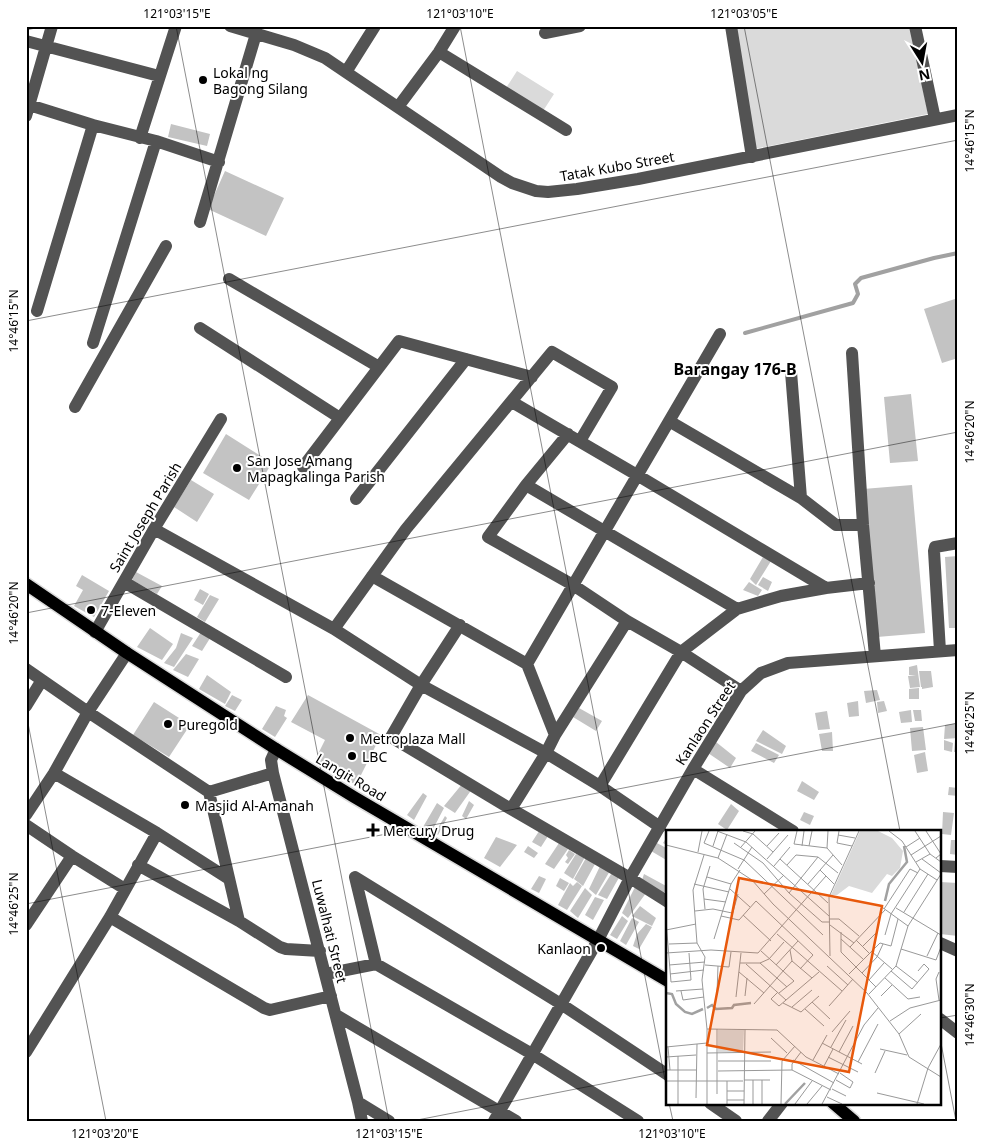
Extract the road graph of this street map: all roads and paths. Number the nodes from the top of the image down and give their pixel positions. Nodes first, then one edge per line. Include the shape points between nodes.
1 (52, 26) edge
2 (176, 26) edge
3 (230, 26) edge
4 (375, 26) edge
5 (455, 26) edge
6 (580, 26) edge
7 (732, 26) edge
8 (916, 26) edge
9 (545, 33) dead end
10 (256, 34) junction
11 (26, 41) edge
12 (46, 47) junction
13 (439, 52) junction
14 (346, 72) junction
15 (159, 76) junction
16 (398, 107) junction
17 (27, 108) edge
18 (958, 115) edge
19 (935, 119) junction
20 (93, 126) junction
21 (566, 130) dead end
22 (140, 138) junction
23 (156, 142) junction
24 (752, 157) junction
25 (219, 162) junction
26 (200, 222) dead end
27 (166, 246) dead end
28 (230, 279) dead end
29 (37, 311) dead end
30 (200, 328) dead end
31 (720, 334) dead end
32 (93, 343) dead end
33 (852, 353) dead end
34 (466, 359) junction
35 (378, 367) junction
36 (791, 372) dead end
37 (532, 377) junction
38 (512, 402) junction
39 (75, 407) dead end
40 (340, 418) junction
41 (221, 419) dead end
42 (669, 421) junction
43 (568, 434) junction
44 (580, 441) junction
45 (303, 467) dead end
46 (637, 475) junction
47 (526, 485) junction
48 (800, 498) junction
49 (356, 499) dead end
50 (864, 525) junction
51 (154, 529) junction
52 (604, 531) junction
53 (958, 543) edge
54 (372, 576) junction
55 (124, 582) junction
56 (869, 583) junction
57 (26, 584) edge
58 (573, 585) junction
59 (826, 588) junction
60 (737, 609) junction
61 (626, 621) junction
62 (460, 625) junction
63 (334, 629) junction
64 (95, 632) junction
65 (958, 650) edge
66 (940, 651) junction
67 (681, 652) junction
68 (127, 653) junction
69 (875, 656) junction
70 (527, 664) junction
71 (26, 669) edge
72 (286, 676) dead end
73 (42, 680) junction
74 (421, 684) junction
75 (741, 691) junction
76 (26, 706) edge
77 (88, 712) junction
78 (555, 735) junction
79 (276, 749) junction
80 (546, 753) junction
81 (692, 769) junction
82 (273, 772) junction
83 (54, 773) junction
84 (600, 786) junction
85 (209, 792) junction
86 (511, 809) junction
87 (26, 815) edge
88 (26, 824) edge
89 (660, 827) junction
90 (791, 830) edge
91 (157, 834) junction
92 (72, 856) junction
93 (138, 865) junction
94 (942, 866) edge
95 (958, 868) edge
96 (630, 878) junction
97 (229, 879) junction
98 (125, 889) junction
99 (666, 901) edge
100 (110, 917) junction
101 (239, 922) junction
102 (26, 925) edge
103 (598, 940) junction
104 (942, 944) edge
105 (320, 951) junction
106 (958, 951) edge
107 (376, 964) junction
108 (326, 974) junction
109 (666, 980) edge
110 (331, 996) junction
111 (561, 1004) junction
112 (336, 1015) junction
113 (942, 1021) edge
114 (958, 1033) edge
115 (26, 1052) edge
116 (532, 1054) junction
117 (666, 1074) edge
118 (358, 1102) junction
119 (711, 1104) edge
120 (781, 1104) edge
121 (834, 1104) edge
122 (497, 1116) edge
123 (635, 1120) edge
124 (362, 1121) edge
125 (389, 1121) edge
126 (516, 1121) edge
127 (736, 1121) edge
128 (768, 1121) edge
129 (854, 1121) edge

1 - 12 street
2 - 15 street
3 - 10 street, Tatak Kubo Street
4 - 14 street
5 - 13 street
6 - 9 street
7 - 24 street
8 - 19 street
10 - 14 street, Tatak Kubo Street via 308,50
10 - 25 street
11 - 12 street
12 - 15 street
12 - 17 street
13 - 16 street
13 - 21 street
14 - 16 street, Tatak Kubo Street
15 - 22 street
16 - 24 street, Tatak Kubo Street via 501,177 536,191 577,189
17 - 20 street
18 - 19 street, Tatak Kubo Street
19 - 24 street, Tatak Kubo Street
20 - 22 street
20 - 29 street
22 - 23 street
23 - 25 street
23 - 32 street
25 - 26 street
27 - 39 street
28 - 35 street
30 - 40 street
31 - 42 street
33 - 50 street
34 - 35 street via 399,341
34 - 37 street
34 - 49 street
35 - 40 street
36 - 48 street
37 - 38 street
37 - 44 street via 552,352 612,387
38 - 43 street
38 - 54 street via 406,529
40 - 45 street
41 - 51 street, Saint Joseph Parish
42 - 46 street
42 - 48 street
43 - 44 street
43 - 47 street
44 - 46 street
46 - 52 street
46 - 59 street
47 - 52 street
47 - 58 street via 488,537
48 - 50 street via 836,525
50 - 56 street
51 - 55 street, Saint Joseph Parish
51 - 63 street
52 - 58 street
52 - 60 street
53 - 66 street via 938,545 934,551
54 - 62 street
54 - 63 street
55 - 64 street, Saint Joseph Parish
55 - 72 street
56 - 59 street
56 - 69 street
57 - 64 main road, Langit Road
58 - 61 street
58 - 70 street
59 - 60 street via 781,596
60 - 67 street
61 - 67 street
61 - 78 street
62 - 70 street
62 - 74 street
63 - 74 street
64 - 68 main road, Langit Road
65 - 66 street, Kanlaon Street
66 - 69 street, Kanlaon Street
67 - 75 street
67 - 84 street
68 - 77 street
68 - 79 main road, Langit Road
69 - 75 street, Kanlaon Street via 788,663 761,673
70 - 78 street
71 - 73 street
73 - 76 street
73 - 77 street
74 - 80 street
74 - 86 street via 391,737
75 - 81 street, Kanlaon Street
77 - 83 street
77 - 85 street
78 - 80 street
79 - 82 street, Luwalhati Street via 271,760
79 - 103 main road, Langit Road
80 - 84 street
80 - 86 street
81 - 89 street, Kanlaon Street
81 - 90 street
82 - 85 street
82 - 105 street, Luwalhati Street
83 - 87 street
83 - 91 street
84 - 89 street
85 - 97 street
86 - 96 street
88 - 92 street
89 - 96 street, Kanlaon Street
91 - 93 street
91 - 97 street
92 - 98 street
92 - 102 street
93 - 98 street
93 - 101 street
94 - 95 street
96 - 99 street
96 - 103 street, Kanlaon Street
97 - 101 street
98 - 100 street
100 - 110 street via 264,1008 270,1010
100 - 115 street
101 - 105 street via 280,947
103 - 109 main road, Langit Road
103 - 111 street, Kanlaon Street
104 - 106 street
105 - 108 street, Luwalhati Street
107 - 108 street
107 - 111 street via 355,878
107 - 116 street
108 - 110 street, Luwalhati Street
110 - 112 street, Luwalhati Street
111 - 116 street, Kanlaon Street
111 - 117 street
112 - 118 street, Luwalhati Street
112 - 122 street
113 - 114 street
116 - 122 street, Kanlaon Street
116 - 123 street
118 - 124 street, Luwalhati Street
118 - 125 street
119 - 127 street
120 - 128 street
121 - 129 main road
122 - 126 street

